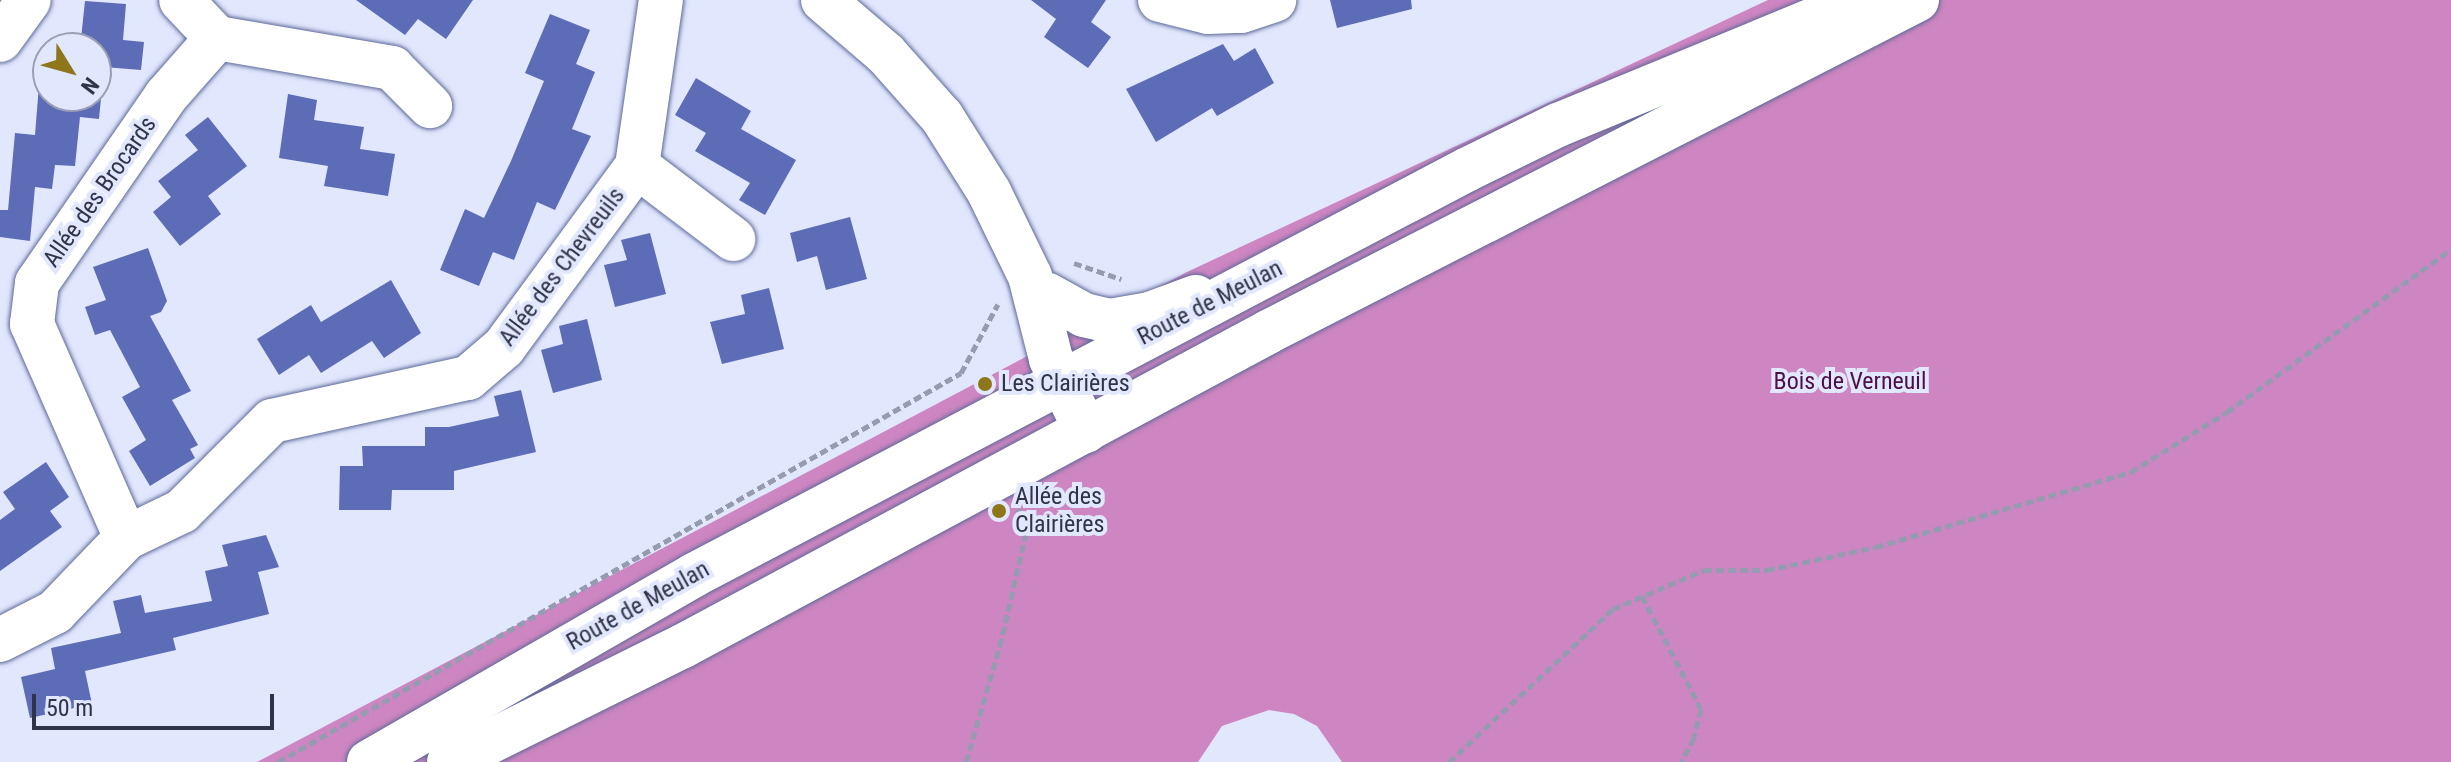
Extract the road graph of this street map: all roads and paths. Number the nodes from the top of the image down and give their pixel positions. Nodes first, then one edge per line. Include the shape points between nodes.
1 (29, 0) edge
2 (181, 0) edge
3 (661, 0) edge
4 (1160, 0) edge
5 (1274, 0) edge
6 (1862, 0) edge
7 (1917, 0) edge
8 (831, 2) edge
9 (217, 38) junction
10 (0, 40) edge
11 (430, 106) dead end
12 (637, 166) junction
13 (733, 239) dead end
14 (2451, 249) edge
15 (1284, 265) junction
16 (1038, 285) junction
17 (1078, 372) junction
18 (1102, 423) junction
19 (999, 479) junction
20 (126, 538) junction
21 (1642, 596) junction
22 (0, 640) edge
23 (369, 762) edge
24 (449, 762) edge
25 (966, 762) edge
26 (1449, 762) edge
27 (1681, 762) edge

1 - 10 main road
2 - 9 main road
3 - 12 main road, Allée des Chevreuils
4 - 5 main road via 1208,12 1241,11
6 - 15 main road, Route de Meulan via 1558,125
7 - 18 main road
8 - 16 main road via 942,117
9 - 11 main road via 392,68
9 - 20 main road, Allée des Brocards via 166,96 37,283 32,324
12 - 13 main road, Allée des Chevreuils
12 - 20 main road, Allée des Chevreuils via 504,347 468,378 272,421 182,511
14 - 21 path via 2227,412 2131,472 1876,547 1767,570 1704,570
15 - 16 main road via 1124,321 1084,315
15 - 17 main road, Route de Meulan
16 - 17 main road
17 - 18 main road
17 - 23 main road, Route de Meulan via 563,647
18 - 19 main road
19 - 24 main road via 711,632
19 - 25 path via 1028,525
20 - 22 main road, Allée des Chevreuils via 55,612
21 - 26 path via 1599,620 1555,668 1500,710
21 - 27 path via 1701,709

